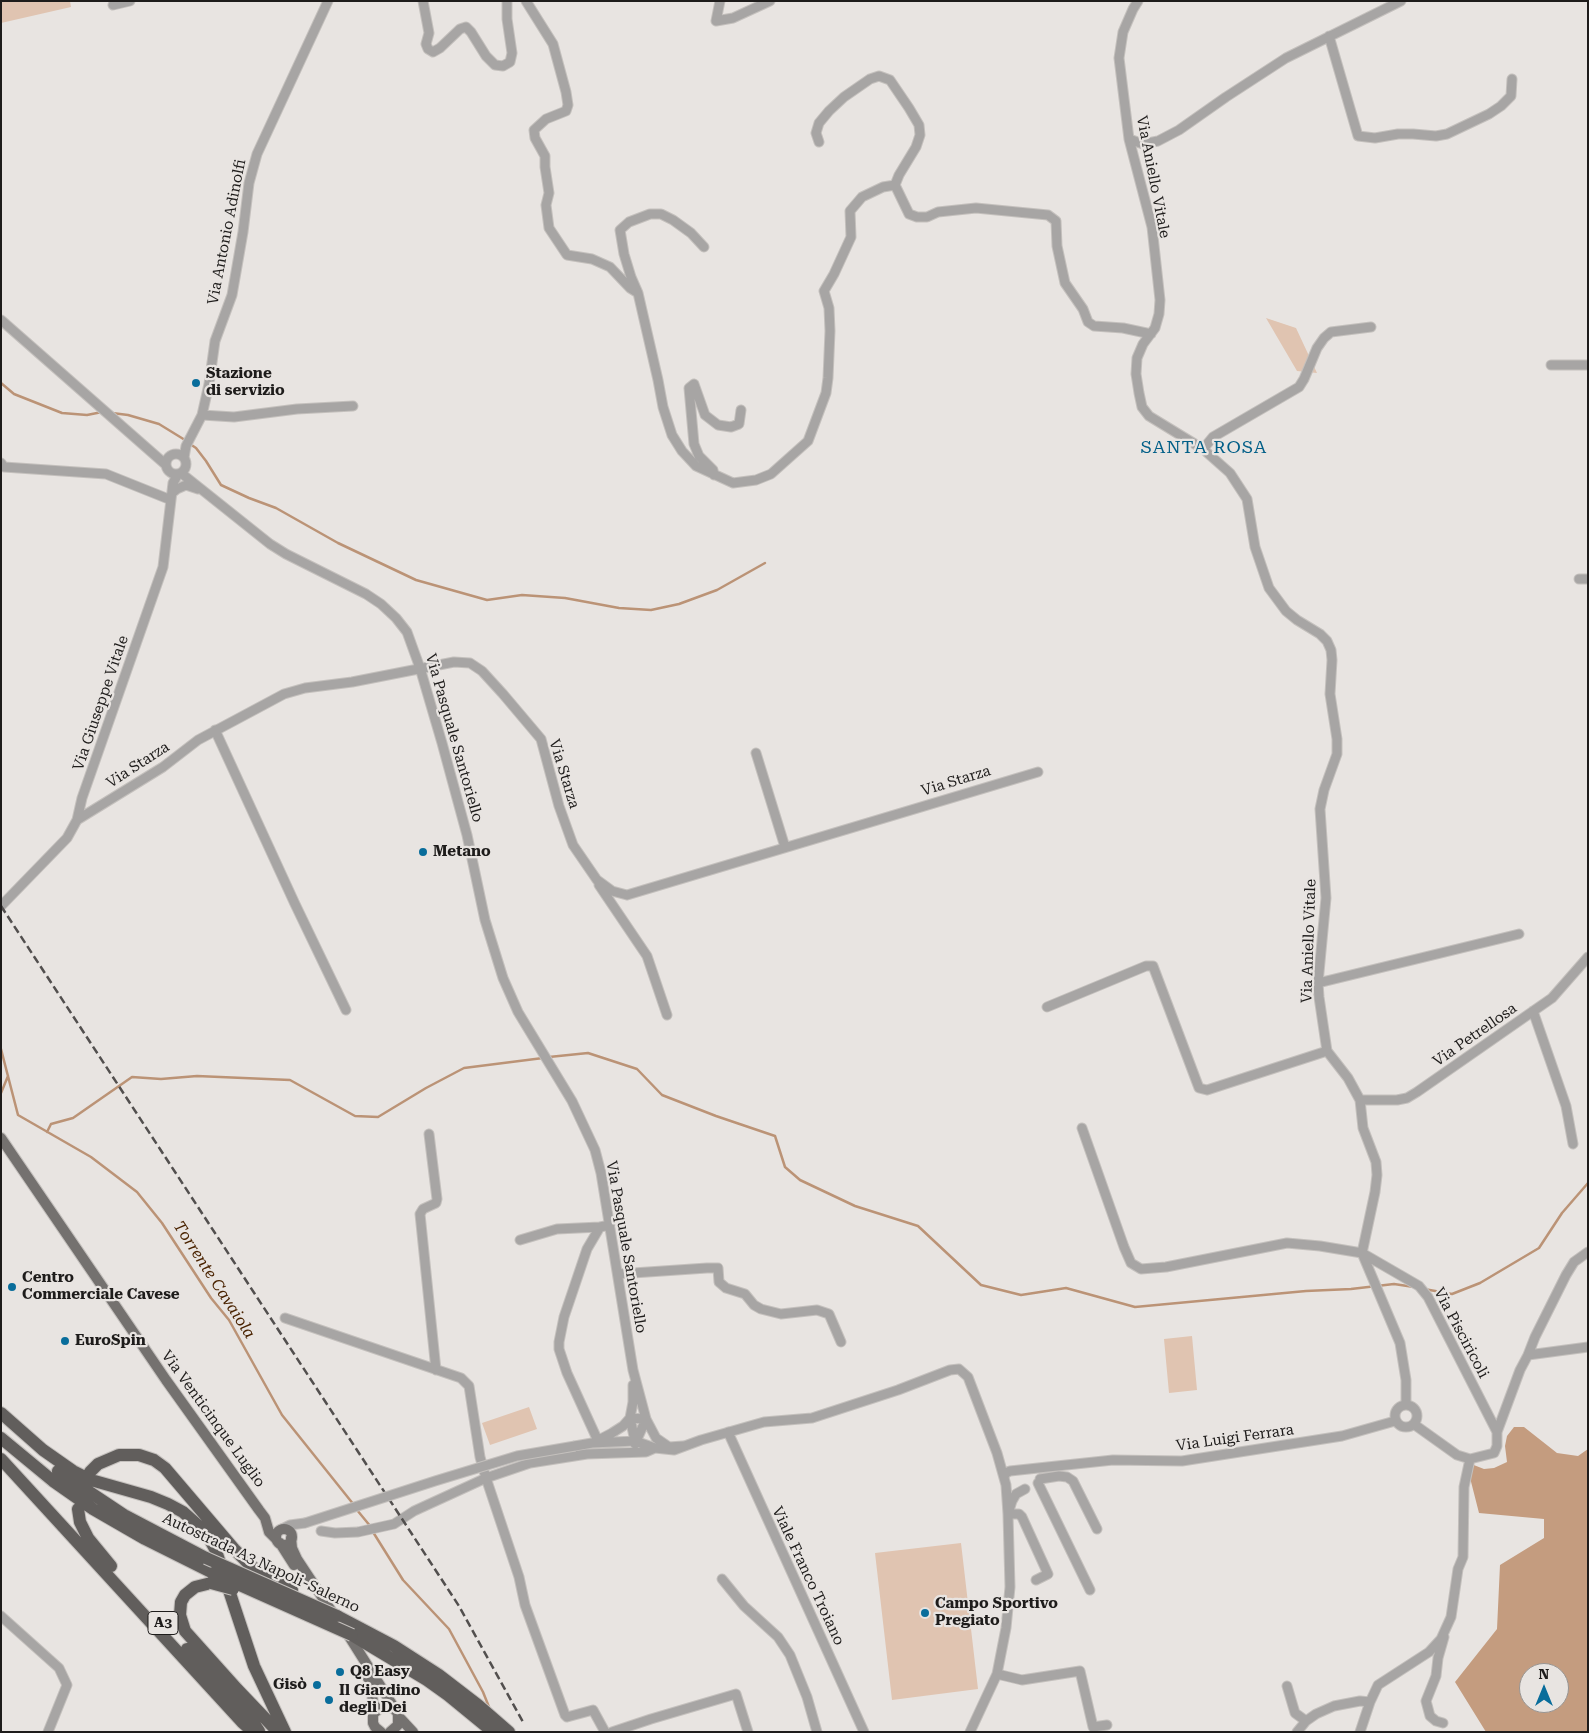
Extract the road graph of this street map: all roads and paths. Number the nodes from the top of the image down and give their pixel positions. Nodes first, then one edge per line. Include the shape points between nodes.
1 (130, 1) edge
2 (328, 1) edge
3 (423, 1) edge
4 (507, 1) edge
5 (526, 1) edge
6 (720, 1) edge
7 (770, 1) edge
8 (1138, 1) edge
9 (1401, 1) edge
10 (113, 5) dead end
11 (1329, 36) junction
12 (1512, 79) dead end
13 (1129, 139) junction
14 (819, 142) dead end
15 (895, 185) junction
16 (704, 247) dead end
17 (638, 293) junction
18 (1, 320) edge
19 (1371, 327) dead end
20 (1151, 334) junction
21 (1551, 365) dead end
22 (1588, 365) edge
23 (353, 406) dead end
24 (741, 410) dead end
25 (202, 416) junction
26 (1203, 449) junction
27 (151, 451) junction
28 (179, 458) junction
29 (165, 464) junction
30 (2, 466) edge
31 (714, 475) junction
32 (175, 476) junction
33 (205, 492) junction
34 (172, 497) junction
35 (420, 668) junction
36 (215, 730) junction
37 (756, 753) dead end
38 (1038, 772) dead end
39 (77, 820) junction
40 (786, 847) junction
41 (597, 880) junction
42 (1, 906) edge
43 (1518, 934) dead end
44 (1588, 957) edge
45 (1318, 983) junction
46 (1047, 1007) dead end
47 (346, 1010) dead end
48 (1533, 1011) junction
49 (667, 1015) dead end
50 (1328, 1051) junction
51 (1360, 1100) junction
52 (1082, 1128) dead end
53 (429, 1134) dead end
54 (1, 1138) edge
55 (1573, 1144) dead end
56 (605, 1226) junction
57 (520, 1240) dead end
58 (1588, 1252) edge
59 (1366, 1255) junction
60 (618, 1274) junction
61 (286, 1318) dead end
62 (841, 1342) dead end
63 (1588, 1347) edge
64 (1528, 1355) junction
65 (436, 1370) junction
66 (633, 1370) junction
67 (1406, 1405) junction
68 (1, 1413) edge
69 (630, 1418) junction
70 (646, 1419) junction
71 (1395, 1421) junction
72 (1, 1422) edge
73 (1415, 1425) junction
74 (728, 1432) junction
75 (1498, 1432) junction
76 (1, 1438) edge
77 (656, 1438) junction
78 (635, 1441) junction
79 (595, 1442) junction
80 (683, 1446) junction
81 (655, 1448) junction
82 (997, 1453) junction
83 (632, 1454) junction
84 (1, 1459) edge
85 (1470, 1459) junction
86 (1017, 1470) junction
87 (90, 1472) dead end
88 (486, 1478) junction
89 (1036, 1480) junction
90 (1005, 1481) junction
91 (78, 1508) dead end
92 (1008, 1514) junction
93 (305, 1523) junction
94 (1097, 1529) dead end
95 (321, 1531) dead end
96 (280, 1535) junction
97 (291, 1537) junction
98 (212, 1578) junction
99 (722, 1578) dead end
100 (1036, 1580) dead end
101 (1090, 1590) dead end
102 (320, 1608) junction
103 (1, 1616) edge
104 (1446, 1629) junction
105 (997, 1674) junction
106 (1286, 1686) dead end
107 (1370, 1702) junction
108 (477, 1710) junction
109 (396, 1713) junction
110 (373, 1716) junction
111 (1306, 1721) junction
112 (1443, 1723) dead end
113 (1107, 1725) dead end
114 (48, 1732) edge
115 (253, 1732) edge
116 (260, 1732) edge
117 (278, 1732) edge
118 (285, 1732) edge
119 (366, 1732) edge
120 (381, 1732) edge
121 (390, 1732) edge
122 (413, 1732) edge
123 (493, 1732) edge
124 (509, 1732) edge
125 (605, 1732) edge
126 (612, 1732) edge
127 (748, 1732) edge
128 (817, 1732) edge
129 (864, 1732) edge
130 (970, 1732) edge
131 (1297, 1732) edge
132 (1360, 1732) edge

1 - 10 street
2 - 25 street, Via Antonio Adinolfi via 257,154 249,183 232,295 215,341
3 - 4 street via 429,33 428,50 433,52 440,48 466,27 494,65 503,66 510,62 512,52
5 - 17 street via 553,44 568,105 566,111 546,119 534,130 546,156 546,205 550,228 567,255 592,259 610,267
6 - 7 street via 716,21 733,18
8 - 13 street, Via Aniello Vitale via 1123,32 1119,58
9 - 11 street
11 - 12 street via 1358,136 1446,134 1501,106 1511,96
11 - 13 street via 1286,58 1158,141 1143,144
13 - 20 street, Via Aniello Vitale via 1152,227 1160,314
14 - 15 street via 816,133 819,123 844,97 870,79 879,76 890,80 919,125 920,135
15 - 20 street via 909,214 917,217 976,208 1048,215 1056,221 1057,246 1065,283 1084,309 1088,322 1094,326
15 - 31 street via 883,186 862,197 850,211 850,237 824,291 829,308 828,378 826,393 808,441 771,474 756,480 733,483
16 - 17 street via 691,233 661,214 650,214 628,222 620,230 622,246
17 - 31 street via 662,407 672,435 696,466
18 - 27 street
19 - 26 street via 1331,332 1318,348 1299,387 1213,437
20 - 26 street, Via Aniello Vitale via 1143,344 1136,374 1142,407 1156,421
21 - 22 street
23 - 25 street via 297,409 234,418
24 - 31 street via 739,424 731,427 718,425 705,415 694,384 689,388 694,444
25 - 28 street, Via Antonio Adinolfi
26 - 45 street, Via Aniello Vitale via 1230,473 1247,499 1255,547 1268,588 1286,612 1320,634 1331,650 1330,694 1337,754 1320,809 1326,898
27 - 28 street
27 - 29 street
28 - 29 street
28 - 32 street via 185,469
28 - 33 street, Via Pasquale Santoriello
29 - 32 street
30 - 34 street via 106,474
32 - 33 street, Via Pasquale Santoriello
32 - 34 street, Via Giuseppe Vitale
33 - 34 street, Via Pasquale Santoriello via 186,485 177,489
33 - 35 street, Via Pasquale Santoriello via 278,549 381,604 407,632
34 - 39 street, Via Giuseppe Vitale via 163,567
35 - 36 street, Via Starza via 284,694
35 - 41 street, Via Starza via 454,662 470,663 482,671 541,739 572,845
35 - 56 street, Via Pasquale Santoriello via 467,835 492,945 518,1012 572,1101 594,1150 601,1173
36 - 39 street, Via Starza via 163,767
36 - 47 street
37 - 40 street
38 - 40 street, Via Starza
39 - 42 street, Via Giuseppe Vitale via 67,838
40 - 41 street, Via Starza via 627,894 612,891
41 - 49 street via 647,956
43 - 45 street
44 - 48 street, Via Petrellosa via 1552,998
45 - 50 street, Via Aniello Vitale
46 - 50 street via 1146,966 1153,966 1199,1088 1207,1090
48 - 51 street, Via Petrellosa via 1407,1098
48 - 55 street via 1566,1106
50 - 51 street, Via Aniello Vitale
51 - 59 street via 1377,1175
52 - 59 street via 1124,1247 1131,1263 1141,1269 1287,1243
53 - 65 street via 437,1199 436,1204 423,1209 420,1214
54 - 96 main road, Via Venticinque Luglio via 166,1380 264,1518
56 - 57 street via 557,1229
56 - 60 street, Via Pasquale Santoriello
56 - 79 street via 584,1256 559,1342 567,1373
58 - 64 street via 1574,1262 1566,1275
59 - 67 street via 1400,1343
59 - 75 street, Via Pisciricoli via 1419,1286 1428,1296
60 - 62 street via 718,1268 719,1282 726,1288 745,1294 761,1309 781,1314 817,1310 829,1314
60 - 66 street, Via Pasquale Santoriello
61 - 65 street
63 - 64 street
64 - 75 street
65 - 88 street via 461,1378 469,1386
66 - 69 street
66 - 70 street
67 - 71 street via 1396,1411
67 - 73 street via 1415,1409
68 - 118 highway via 73,1472 168,1504 201,1528 216,1551 254,1666
69 - 70 street
69 - 78 street
69 - 79 street via 623,1426
70 - 77 street
70 - 78 street
71 - 73 street, Via Luigi Ferrara via 1402,1427
71 - 89 street, Via Luigi Ferrara via 1342,1436 1182,1461 1113,1460
72 - 102 highway, Autostrada A3 Napoli-Salerno, bridge via 40,1458 102,1502 206,1558
73 - 85 street, Via Luigi Ferrara via 1457,1455
74 - 80 street
74 - 82 street via 764,1422 812,1418 950,1370 959,1370 968,1377
74 - 129 street, Viale Franco Troiano
75 - 85 street via 1494,1453
76 - 98 highway, Autostrada A3 Napoli-Salerno via 53,1481 94,1509
77 - 80 street via 669,1447
77 - 81 street
78 - 79 street
78 - 81 street
78 - 83 street
79 - 93 street, bridge via 509,1459
80 - 81 street via 674,1450
81 - 83 street
82 - 86 street
82 - 90 street
83 - 88 street via 587,1454 530,1463
84 - 115 highway
85 - 104 street via 1464,1487 1463,1557
86 - 89 street via 1030,1470
86 - 90 street via 1006,1473
87 - 102 highway, bridge via 98,1464 120,1455 139,1455 154,1460 165,1468 251,1566
88 - 95 street via 420,1508 394,1524 367,1531
88 - 125 street via 525,1605 565,1715 593,1710
89 - 90 street via 1012,1489
89 - 92 street via 1016,1494
89 - 94 street via 1059,1476 1073,1481
89 - 101 street
90 - 92 street
91 - 116 highway, A3 via 83,1530 104,1557
92 - 100 street via 1022,1517 1048,1574
92 - 105 street via 1010,1587
93 - 96 street via 290,1525
93 - 97 street
96 - 97 main road via 287,1544
96 - 110 main road, Via Venticinque Luglio via 372,1685
97 - 109 main road via 297,1559
98 - 108 highway, Autostrada A3 Napoli-Salerno, bridge via 296,1615 338,1628
98 - 117 highway via 195,1587 181,1602 180,1615 185,1631
99 - 128 street via 744,1606 778,1637 790,1655
102 - 108 highway, Autostrada A3 Napoli-Salerno, bridge via 368,1631 439,1675
103 - 114 street via 59,1668 67,1685
104 - 107 street via 1441,1640 1429,1652 1378,1685
104 - 112 street via 1436,1676 1426,1701 1430,1716
105 - 113 street via 1022,1680 1080,1671 1093,1727
105 - 130 street
106 - 111 street via 1295,1713
107 - 111 street via 1334,1706
107 - 132 street
108 - 123 highway, Autostrada A3 Napoli-Salerno
108 - 124 highway, Autostrada A3 Napoli-Salerno
109 - 110 main road via 390,1707 382,1706
109 - 121 main road via 398,1725
109 - 122 main road
110 - 119 main road
110 - 120 main road, Via Venticinque Luglio via 375,1727
111 - 131 street
126 - 127 street via 736,1694

